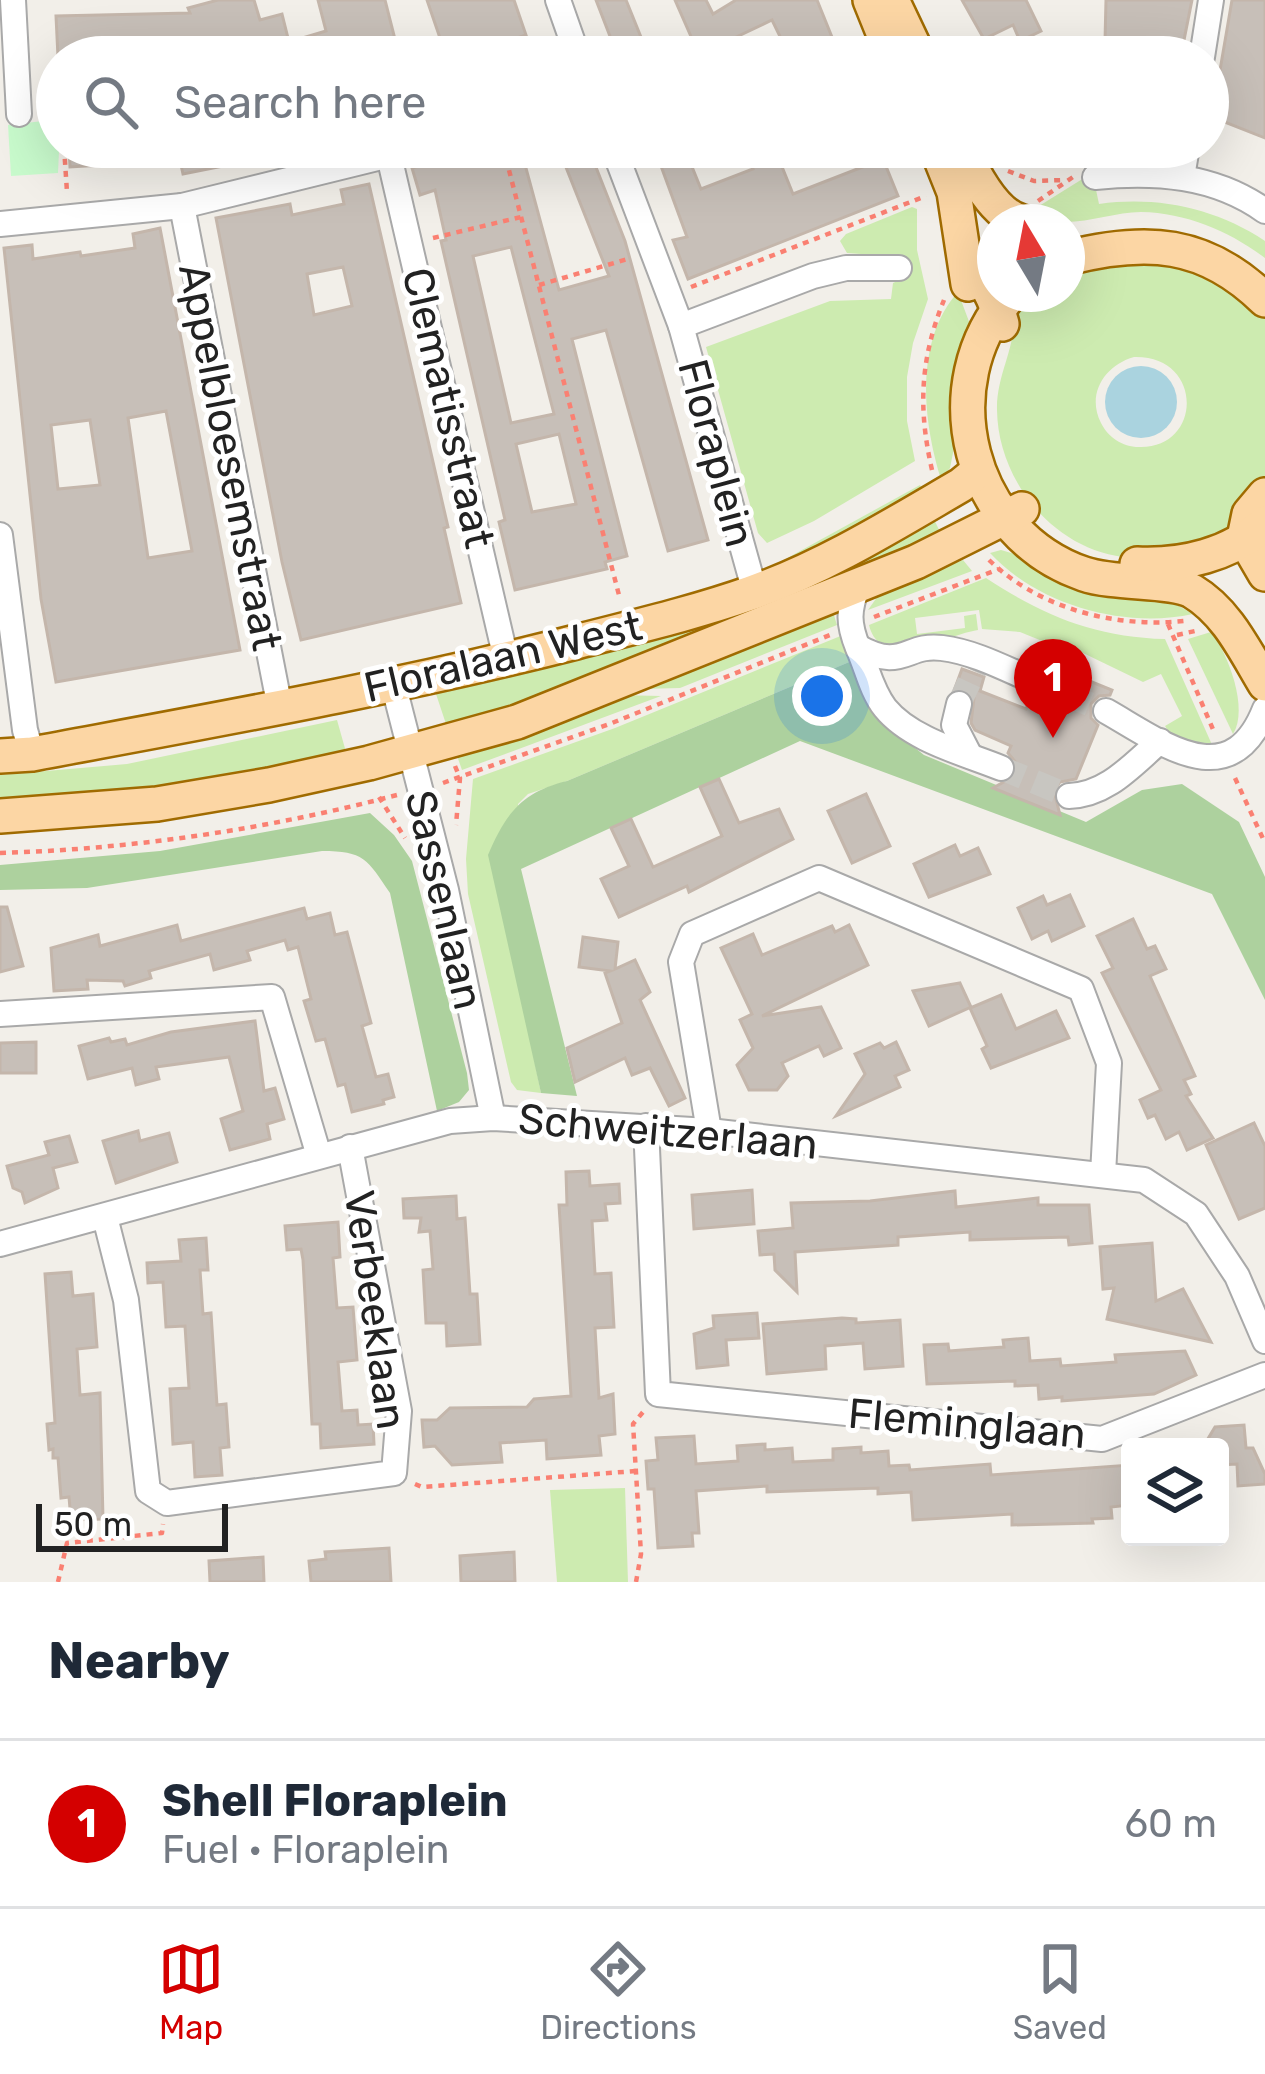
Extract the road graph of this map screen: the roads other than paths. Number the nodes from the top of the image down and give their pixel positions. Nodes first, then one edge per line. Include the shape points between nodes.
1 (13, 0) edge
2 (558, 0) edge
3 (870, 0) edge
4 (892, 0) edge
5 (1211, 0) edge
6 (571, 36) edge
7 (884, 36) edge
8 (909, 36) edge
9 (1205, 36) edge
10 (19, 114) dead end
11 (343, 168) edge
12 (392, 168) edge
13 (621, 168) edge
14 (943, 168) edge
15 (972, 168) edge
16 (1184, 168) edge
17 (1095, 177) road end
18 (1182, 177) junction
19 (1001, 204) edge
20 (182, 206) junction
21 (1265, 212) edge
22 (0, 224) edge
23 (1085, 233) edge
24 (1085, 254) edge
25 (898, 268) dead end
26 (1265, 274) edge
27 (977, 292) edge
28 (1265, 300) edge
29 (998, 312) edge
30 (999, 312) edge
31 (681, 326) junction
32 (977, 472) junction
33 (1013, 519) junction
34 (1260, 526) edge
35 (0, 535) edge
36 (1186, 572) junction
37 (1265, 574) edge
38 (858, 585) junction
39 (755, 592) junction
40 (849, 639) junction
41 (503, 646) junction
42 (1034, 681) tunnel mouth
43 (393, 683) junction
44 (1265, 683) edge
45 (959, 704) tunnel mouth
46 (280, 708) junction
47 (1265, 709) edge
48 (1106, 712) tunnel mouth
49 (1160, 741) junction
50 (409, 753) junction
51 (16, 755) edge
52 (970, 756) junction
53 (1001, 768) tunnel mouth
54 (1069, 796) dead end
55 (0, 816) edge
56 (0, 1014) edge
57 (493, 1118) junction
58 (646, 1126) junction
59 (709, 1131) junction
60 (350, 1147) junction
61 (319, 1156) junction
62 (1103, 1174) junction
63 (105, 1217) junction
64 (0, 1244) edge
65 (1265, 1341) edge
66 (1265, 1375) edge

1 - 10 street
2 - 6 street
3 - 7 main road
4 - 8 main road
5 - 9 street
11 - 20 street
12 - 41 street, Clematisstraat
13 - 31 street
14 - 27 main road via 968,284
15 - 19 main road
16 - 18 street
17 - 18 street
18 - 21 street
20 - 22 street
20 - 46 street, Appelbloesemstraat
23 - 26 main road via 1181,229 1230,248
24 - 28 main road via 1133,245 1191,252
25 - 31 street, Floraplein via 813,276
29 - 32 main road via 969,383
30 - 33 main road via 986,437
31 - 39 street, Floraplein
32 - 33 main road
32 - 39 main road, Floralaan West
33 - 36 main road via 1058,563 1081,573 1111,582
33 - 38 main road, Floralaan West via 975,546
34 - 36 main road
34 - 37 main road
35 - 51 street via 25,730
36 - 44 main road via 1216,584 1220,610
38 - 40 street
38 - 50 main road, Floralaan West via 517,722
39 - 41 main road, Floralaan West
40 - 42 street via 877,658 935,646
40 - 52 street via 886,709 920,735
41 - 43 main road, Floralaan West
43 - 46 main road, Floralaan West
43 - 50 street, Sassenlaan
45 - 52 street via 954,725
46 - 51 main road, Floralaan West
47 - 49 street via 1258,726 1224,754 1202,759
48 - 49 street
49 - 54 street via 1110,784
50 - 55 main road, Floralaan West via 157,803
50 - 57 street, Sassenlaan
52 - 53 street
56 - 61 street via 272,997
57 - 58 street, Schweitzerlaan
57 - 60 street, Schweitzerlaan
58 - 59 street, Schweitzerlaan
58 - 66 street, Fleminglaan via 658,1394 1102,1439
59 - 62 street, Schweitzerlaan
59 - 62 street via 681,962 692,934 819,878 1081,989 1109,1063
60 - 61 street, Schweitzerlaan
60 - 63 street, Verbeeklaan via 399,1411 394,1473 167,1503 148,1491 126,1300
61 - 63 street, Schweitzerlaan
62 - 65 street, Schweitzerlaan via 1144,1180 1196,1214 1237,1276
63 - 64 street, Schweitzerlaan

